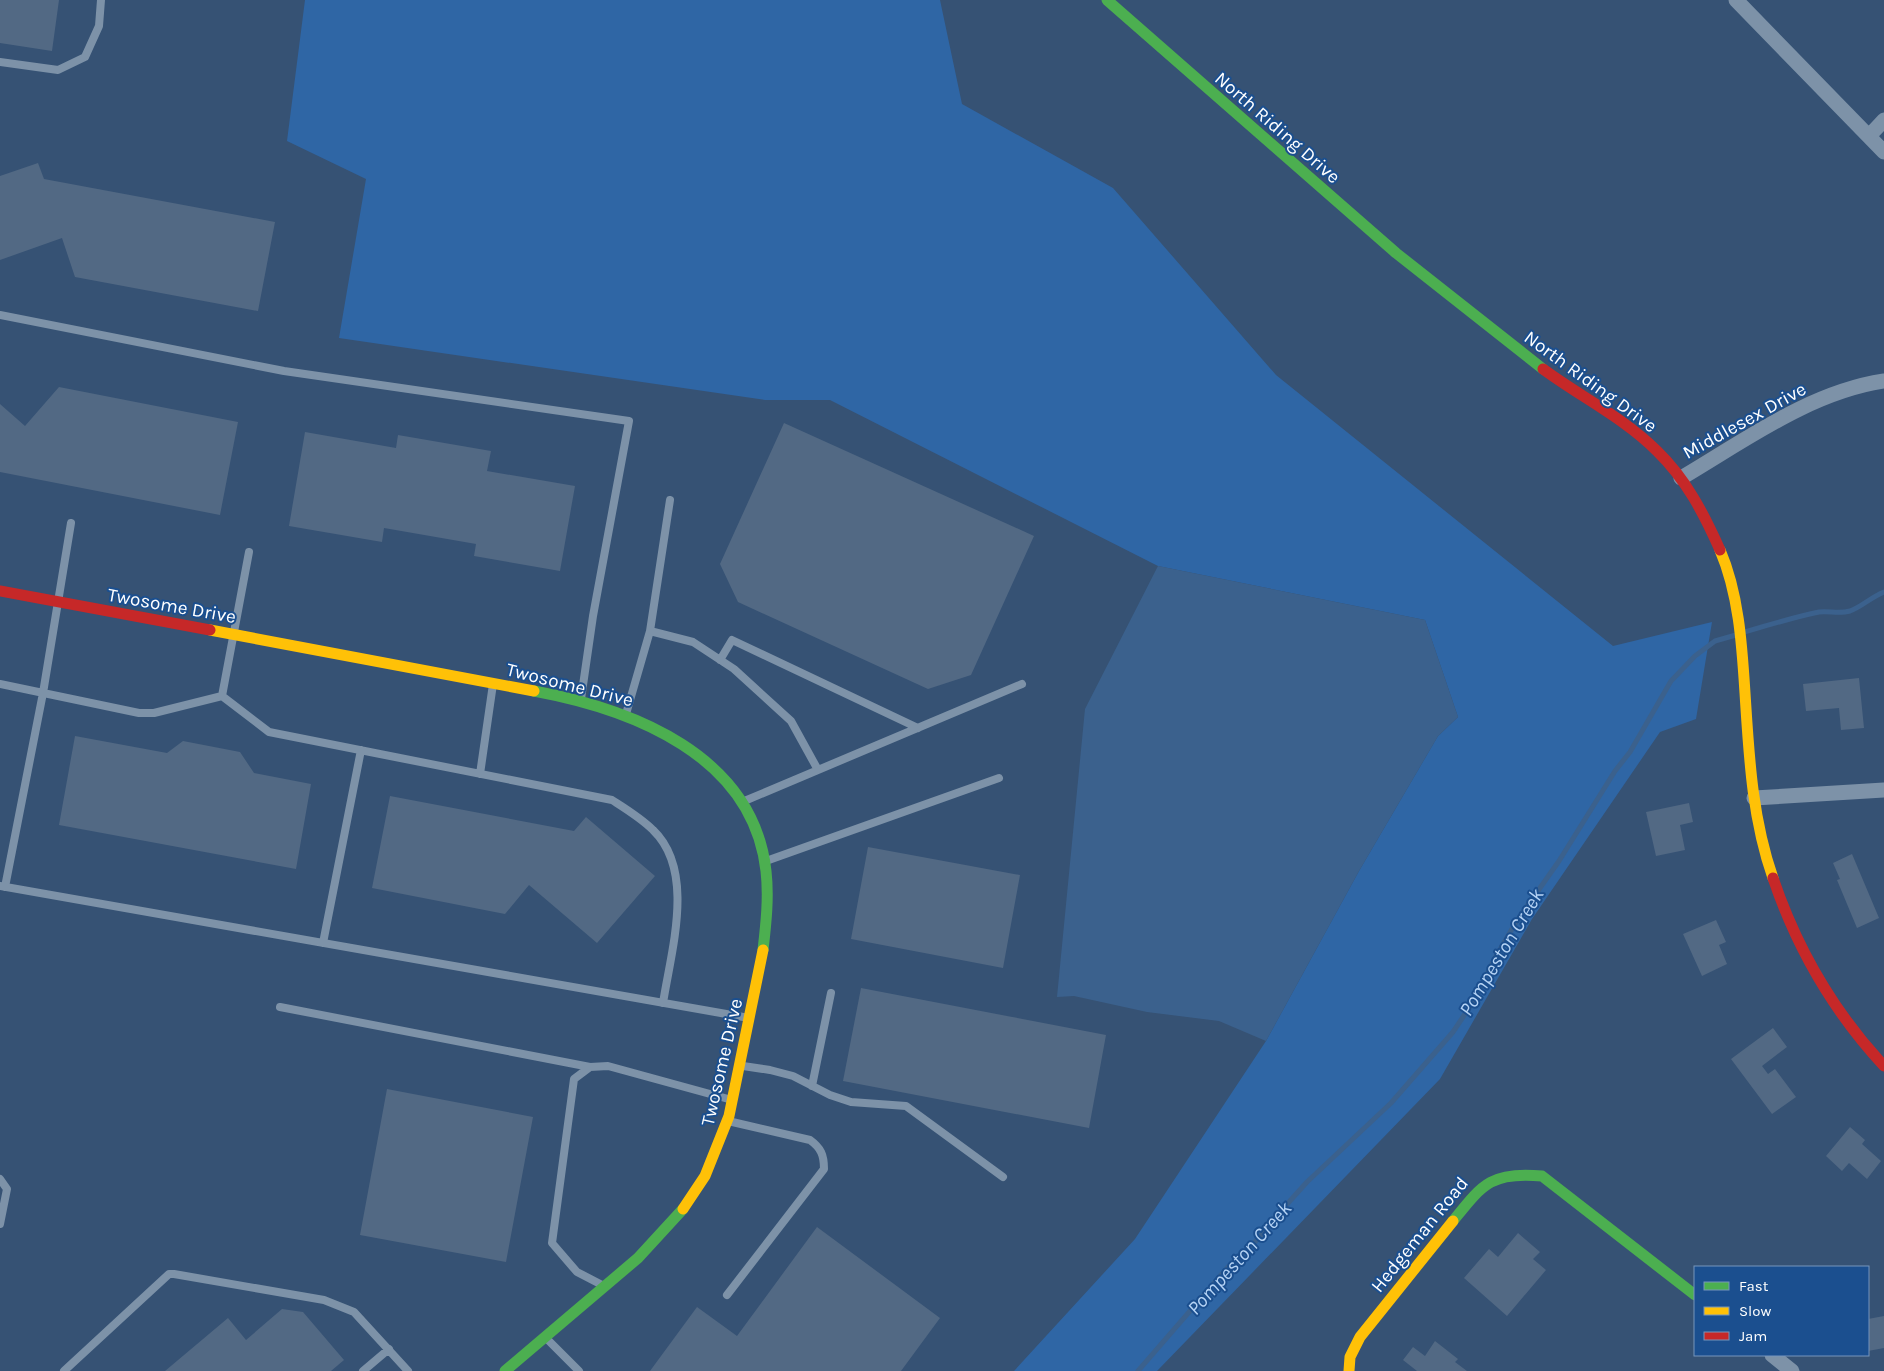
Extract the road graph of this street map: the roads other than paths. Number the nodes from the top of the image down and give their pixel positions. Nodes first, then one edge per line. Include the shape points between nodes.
1 (101, 0) edge
2 (1107, 0) edge
3 (1736, 0) edge
4 (0, 62) edge
5 (1884, 120) edge
6 (1870, 135) junction
7 (1884, 152) edge
8 (0, 315) edge
9 (1884, 381) edge
10 (1681, 478) junction
11 (670, 500) dead end
12 (71, 523) dead end
13 (249, 552) dead end
14 (0, 591) edge
15 (58, 602) junction
16 (650, 631) junction
17 (234, 634) junction
18 (720, 660) junction
19 (0, 684) edge
20 (494, 684) junction
21 (1022, 684) dead end
22 (43, 693) junction
23 (222, 696) junction
24 (581, 701) junction
25 (626, 714) junction
26 (918, 728) junction
27 (361, 750) junction
28 (818, 770) junction
29 (480, 774) junction
30 (999, 778) dead end
31 (1884, 790) edge
32 (1754, 798) junction
33 (740, 802) junction
34 (764, 862) junction
35 (3, 887) edge
36 (323, 943) junction
37 (831, 992) dead end
38 (663, 1003) junction
39 (280, 1007) dead end
40 (750, 1018) junction
41 (740, 1066) junction
42 (1884, 1066) edge
43 (590, 1067) junction
44 (812, 1086) junction
45 (732, 1100) junction
46 (726, 1121) junction
47 (1004, 1177) dead end
48 (0, 1180) edge
49 (0, 1224) edge
50 (605, 1286) junction
51 (1694, 1294) edge
52 (727, 1295) dead end
53 (544, 1336) junction
54 (389, 1349) junction
55 (1773, 1356) edge
56 (64, 1371) edge
57 (363, 1371) edge
58 (408, 1371) edge
59 (505, 1371) edge
60 (579, 1371) edge
61 (1349, 1371) edge
62 (1792, 1371) edge

1 - 4 lane via 99,26 85,57 58,70
2 - 10 street, North Riding Drive via 1382,242 1564,384 1630,426
3 - 6 street
5 - 6 street
6 - 7 street
8 - 24 lane via 284,370 629,421 593,616
9 - 10 street, Middlesex Drive via 1844,390 1788,415
10 - 32 street, North Riding Drive via 1717,537 1732,582 1744,654 1746,720
11 - 16 lane
12 - 15 lane
13 - 17 lane
14 - 15 street, Twosome Drive
15 - 17 street, Twosome Drive
15 - 22 lane
16 - 18 lane via 693,642
16 - 25 lane
17 - 20 street, Twosome Drive
17 - 23 lane
18 - 26 lane via 732,640
18 - 28 lane via 791,721
19 - 22 lane
20 - 24 street, Twosome Drive
20 - 29 lane
21 - 26 lane
22 - 23 lane via 139,713 154,713
22 - 35 lane
23 - 27 lane via 269,732
24 - 25 street, Twosome Drive
25 - 33 street, Twosome Drive via 686,744 711,764
26 - 28 lane
27 - 29 lane
27 - 36 lane
28 - 33 lane
29 - 38 lane via 612,800 654,830 670,854 677,880 678,906
30 - 34 lane
31 - 32 street
32 - 42 street, North Riding Drive via 1768,863 1792,926 1840,1014
33 - 34 street, Twosome Drive via 759,840
34 - 40 street, Twosome Drive via 766,933
35 - 36 lane
36 - 38 lane
37 - 44 lane
38 - 40 lane
39 - 43 lane
40 - 41 street, Twosome Drive
41 - 44 lane via 793,1076
41 - 45 street, Twosome Drive
43 - 45 lane via 608,1066
43 - 50 lane via 574,1079 552,1242 577,1272
44 - 47 lane via 852,1102 906,1106
45 - 46 street, Twosome Drive
46 - 50 street, Twosome Drive via 711,1165 695,1194 649,1248
46 - 52 lane via 810,1140 824,1157 824,1169
48 - 49 lane via 7,1189
50 - 53 street, Twosome Drive
51 - 61 street, Hedgeman Road via 1542,1176 1519,1174 1498,1178 1480,1188 1360,1337 1350,1357
53 - 59 street, Twosome Drive
53 - 60 lane
54 - 56 lane via 354,1312 343,1306 169,1274
54 - 57 lane
54 - 58 lane
55 - 62 street

